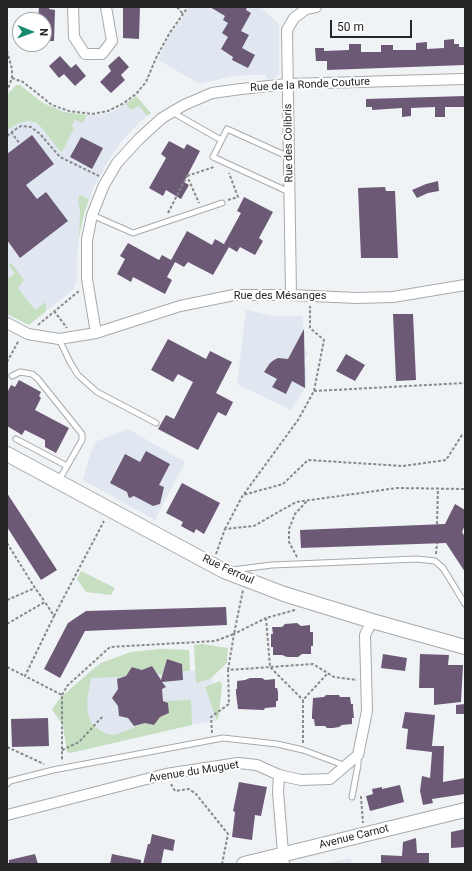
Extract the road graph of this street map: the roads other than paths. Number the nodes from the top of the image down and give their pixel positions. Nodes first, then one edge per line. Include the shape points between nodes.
1 (73, 7) edge
2 (106, 7) edge
3 (308, 8) edge
4 (465, 79) edge
5 (287, 84) junction
6 (172, 112) junction
7 (221, 140) junction
8 (290, 157) junction
9 (290, 192) junction
10 (222, 203) road end
11 (92, 215) junction
12 (465, 284) edge
13 (291, 294) junction
14 (7, 323) edge
15 (96, 333) junction
16 (59, 339) junction
17 (12, 376) dead end
18 (156, 423) dead end
19 (16, 439) dead end
20 (7, 454) edge
21 (67, 466) junction
22 (59, 481) junction
23 (218, 568) junction
24 (465, 604) edge
25 (372, 621) junction
26 (465, 647) edge
27 (358, 755) junction
28 (346, 766) junction
29 (279, 775) junction
30 (7, 784) edge
31 (352, 797) dead end
32 (465, 810) edge
33 (7, 815) edge
34 (283, 859) edge
35 (244, 864) edge

1 - 2 street via 74,37 85,54 102,54 112,41
3 - 5 street, Rue des Colibris via 294,18 287,30
4 - 5 street, Rue de la Ronde Couture
5 - 6 street, Rue de la Ronde Couture via 212,94
5 - 8 street, Rue des Colibris
6 - 7 lane
6 - 11 street, Rue de la Ronde Couture via 139,139 117,163 104,185
7 - 8 lane via 227,128
7 - 9 lane via 212,158
8 - 9 street, Rue des Colibris
9 - 13 street, Rue des Colibris
10 - 11 lane via 133,233
11 - 15 street, Rue de la Ronde Couture via 87,240 87,279
12 - 13 street, Rue des Mésanges via 393,297 357,298
13 - 15 street, Rue des Mésanges via 234,295 180,306
14 - 16 street, Rue des Mésanges via 28,334
15 - 16 street, Rue des Mésanges
16 - 18 lane via 78,375 97,392
17 - 21 lane via 20,372 32,374 82,434 82,440
19 - 21 lane
20 - 22 street, Rue Ferroul
21 - 22 lane
22 - 23 street, Rue Ferroul
23 - 24 lane via 417,559 435,561 443,568
23 - 25 street, Rue Ferroul via 284,594
25 - 26 street, Rue Ferroul
25 - 27 street via 365,634 367,711
27 - 28 street, Avenue du Muguet
27 - 31 lane
28 - 29 street, Avenue du Muguet via 330,778 301,780
28 - 30 lane via 303,750 277,744 223,738 56,769
29 - 33 street, Avenue du Muguet via 257,765 238,763 166,774
29 - 34 street
32 - 34 street, Avenue Carnot via 364,835
34 - 35 street, Avenue Carnot

